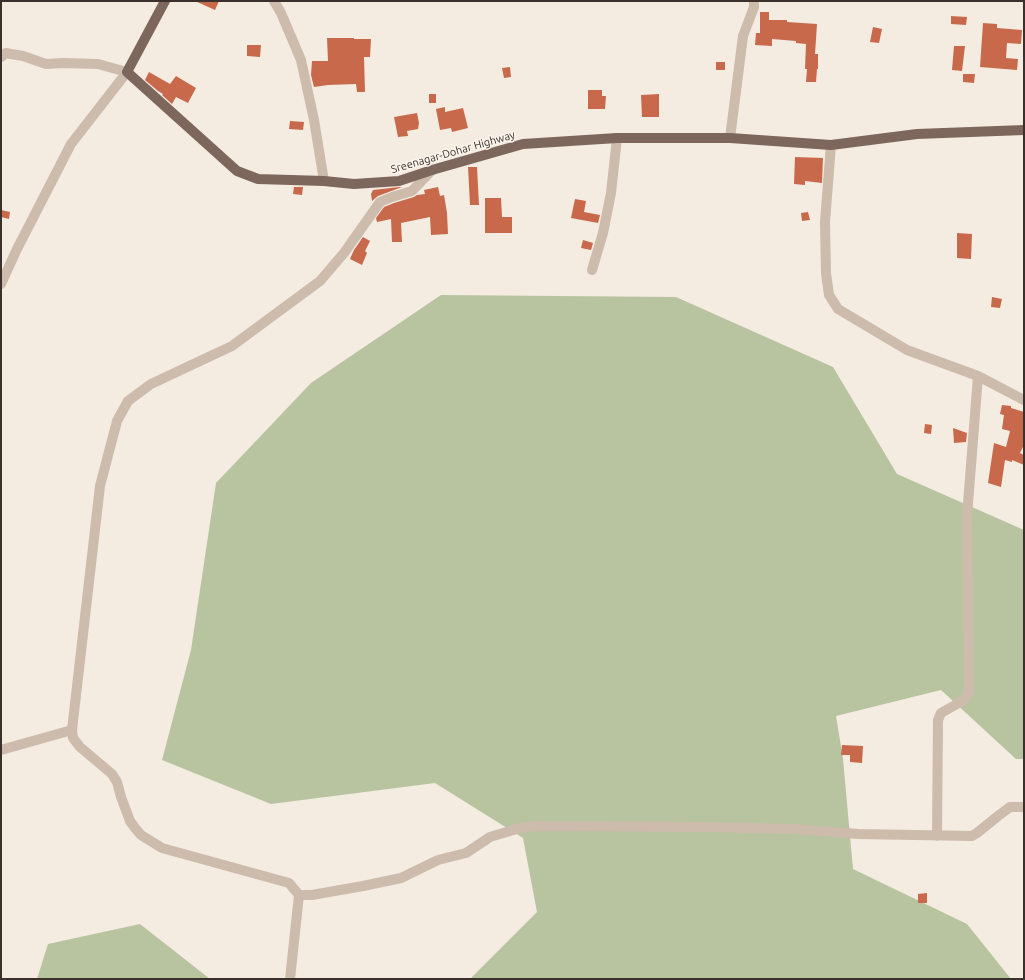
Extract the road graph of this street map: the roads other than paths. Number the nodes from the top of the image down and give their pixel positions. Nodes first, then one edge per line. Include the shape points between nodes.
1 (165, 1) edge
2 (274, 1) edge
3 (754, 1) edge
4 (1, 57) edge
5 (127, 72) junction
6 (1024, 130) edge
7 (617, 138) junction
8 (730, 138) junction
9 (831, 145) junction
10 (432, 170) junction
11 (324, 181) junction
12 (592, 270) dead end
13 (1, 284) edge
14 (978, 376) junction
15 (1024, 400) edge
16 (72, 730) junction
17 (1, 750) edge
18 (1024, 807) edge
19 (937, 836) junction
20 (299, 895) junction
21 (290, 979) edge

1 - 5 main road
2 - 11 street via 301,60
3 - 8 street via 743,36
4 - 5 street via 6,53 46,64 98,64
5 - 11 main road, Sreenagar-Dohar Highway via 237,172 258,179
5 - 13 street via 71,144
6 - 9 main road, Sreenagar-Dohar Highway via 917,134
7 - 8 main road, Sreenagar-Dohar Highway
7 - 10 main road, Sreenagar-Dohar Highway via 523,144
7 - 12 street via 611,193
8 - 9 main road, Sreenagar-Dohar Highway
9 - 14 street via 825,222 826,273 832,302 838,309 907,350
10 - 11 main road, Sreenagar-Dohar Highway via 399,181 354,184
10 - 16 street via 412,191 380,202 344,253 320,281 232,346 152,384 128,401 117,421 100,486
14 - 15 street
14 - 19 street via 967,516 969,693 964,700 942,713 938,720
16 - 17 street
16 - 20 street via 73,738 80,748 118,782 130,821 141,835 162,848 289,883
18 - 19 street via 1010,807 972,836
19 - 20 street via 794,829 535,826 490,837 466,853 438,860 401,878 312,895
20 - 21 street

